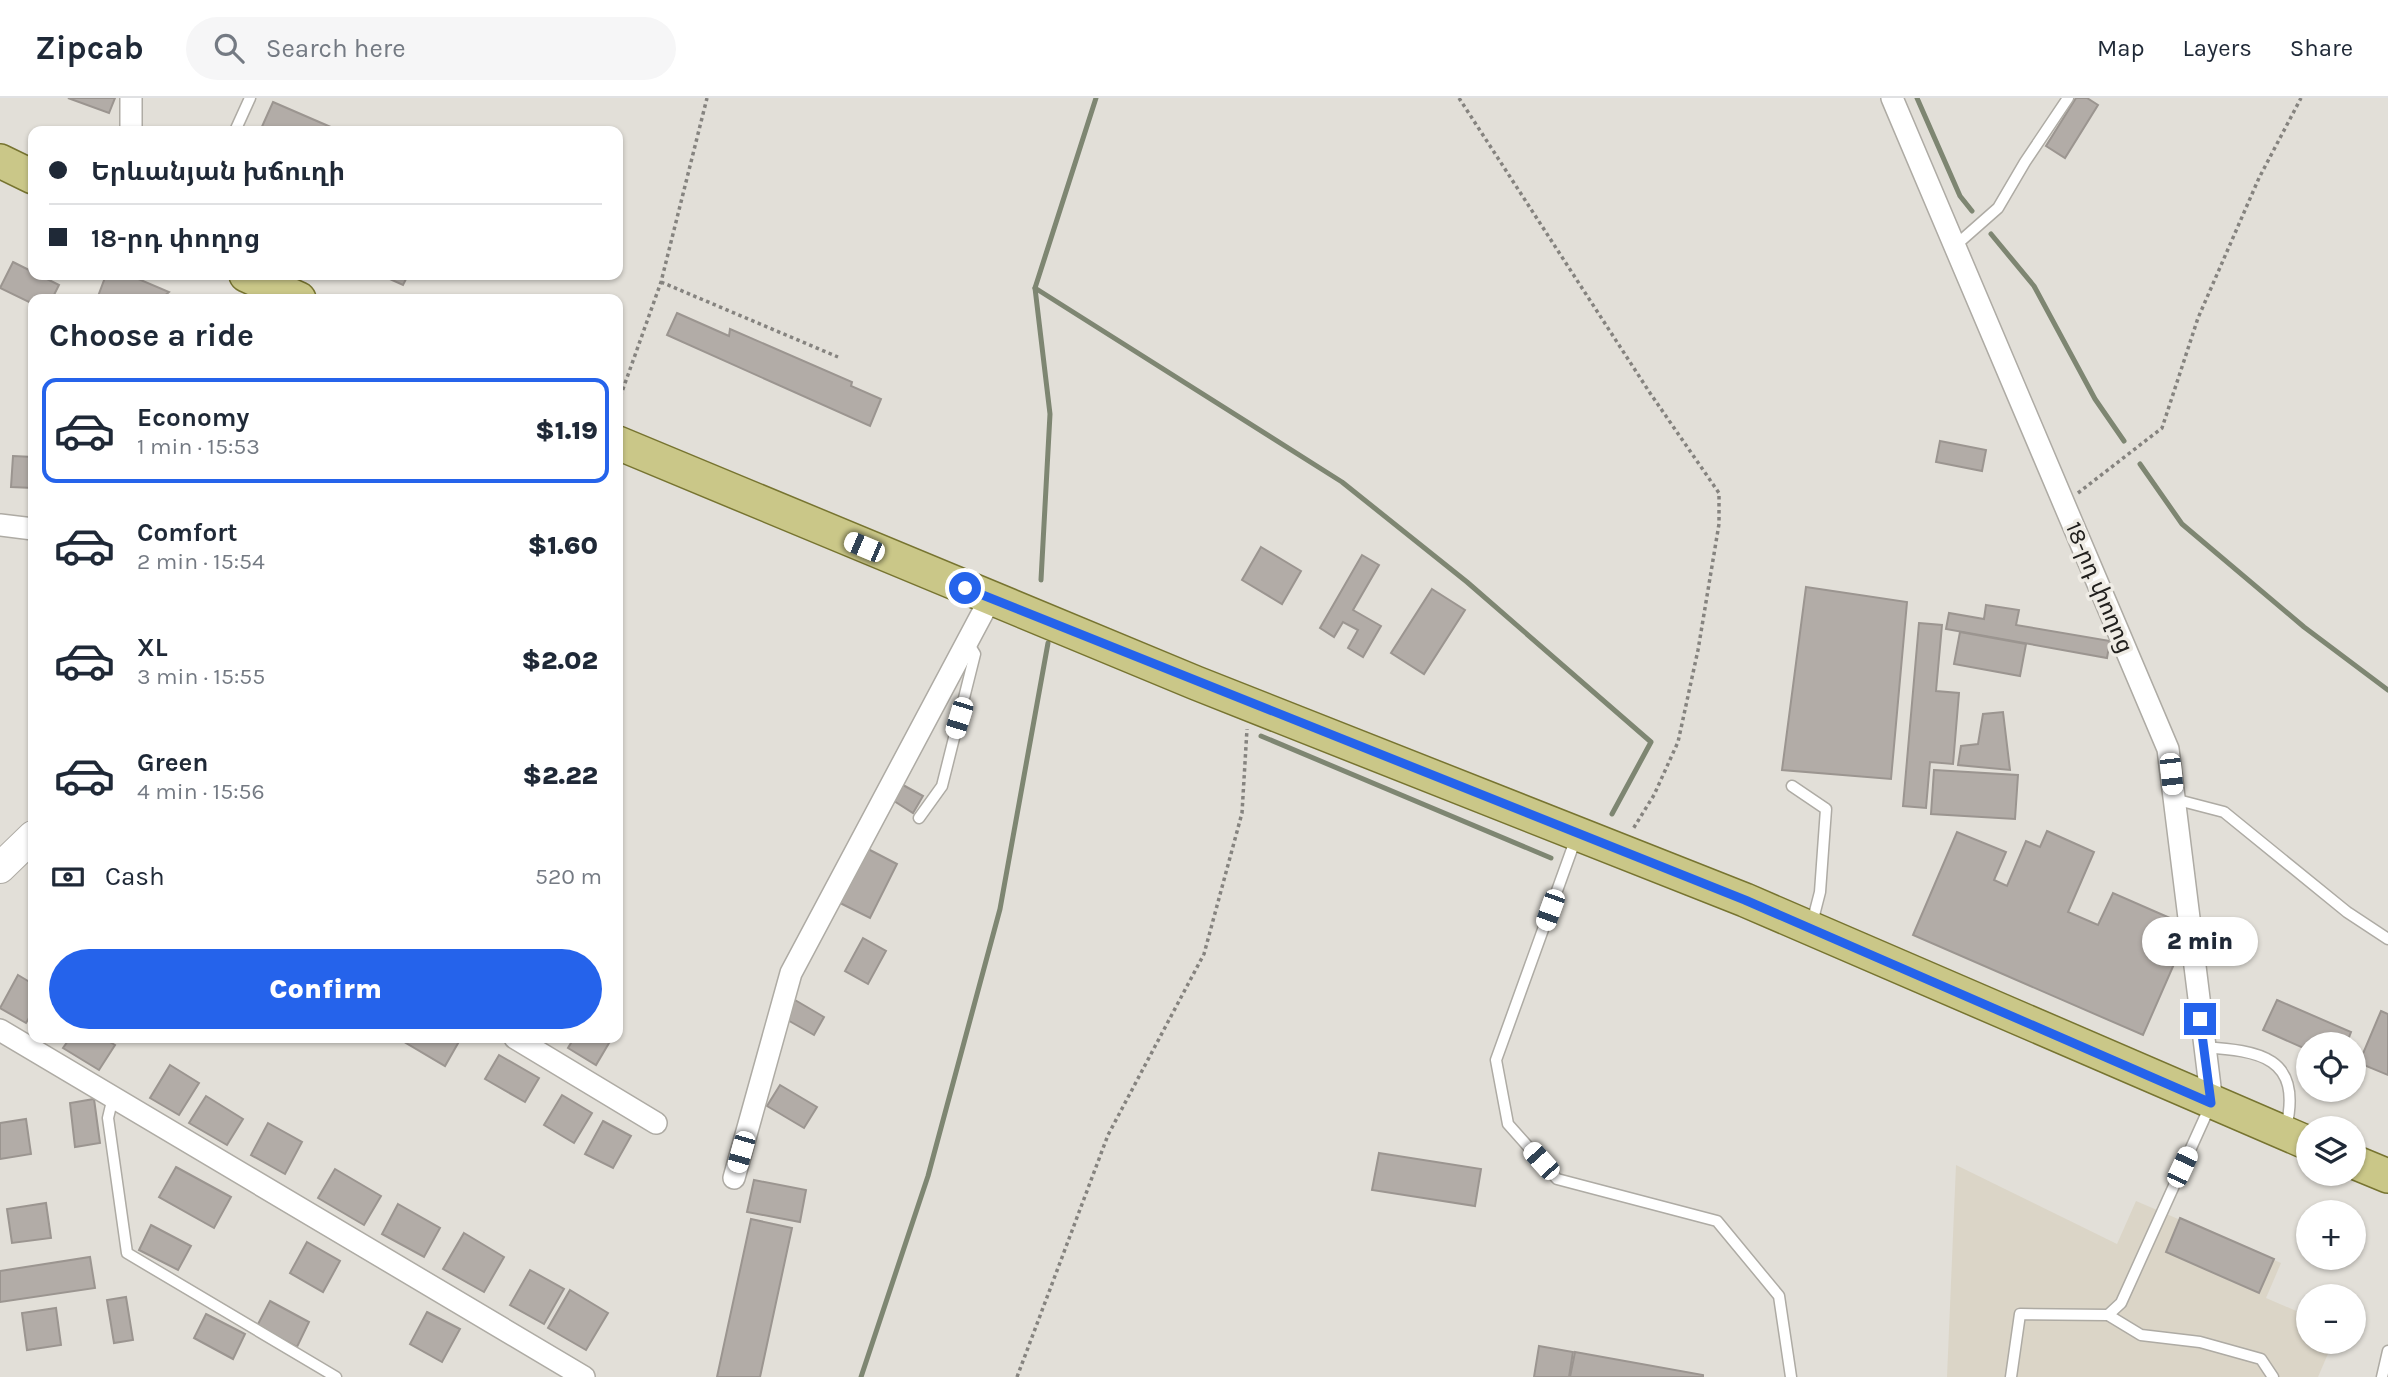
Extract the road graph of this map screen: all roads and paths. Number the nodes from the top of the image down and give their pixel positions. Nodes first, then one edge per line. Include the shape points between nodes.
1 (131, 98) edge
2 (250, 98) edge
3 (707, 98) edge
4 (1460, 98) edge
5 (1892, 98) edge
6 (2068, 98) edge
7 (2301, 98) edge
8 (131, 126) edge
9 (237, 126) edge
10 (0, 161) edge
11 (28, 175) edge
12 (1956, 245) junction
13 (661, 282) junction
14 (259, 286) edge
15 (284, 294) edge
16 (838, 357) dead end
17 (623, 389) edge
18 (623, 445) edge
19 (2065, 502) junction
20 (0, 525) edge
21 (28, 528) edge
22 (990, 599) junction
23 (967, 641) junction
24 (1249, 703) junction
25 (1792, 786) dead end
26 (2174, 799) junction
27 (919, 818) dead end
28 (1577, 835) junction
29 (28, 841) edge
30 (1620, 852) junction
31 (0, 868) edge
32 (1810, 929) junction
33 (2388, 939) edge
34 (0, 1030) edge
35 (524, 1043) edge
36 (2203, 1047) junction
37 (113, 1097) junction
38 (2211, 1103) junction
39 (656, 1124) dead end
40 (2296, 1133) edge
41 (2296, 1138) edge
42 (2366, 1167) edge
43 (2388, 1176) edge
44 (734, 1178) dead end
45 (2108, 1315) junction
46 (2388, 1352) edge
47 (336, 1377) edge
48 (584, 1377) edge
49 (1017, 1377) edge
50 (1791, 1377) edge
51 (2011, 1377) edge
52 (2273, 1377) edge
53 (2382, 1377) edge

1 - 8 street
2 - 9 lane
3 - 13 path
4 - 30 path via 1719,493 1719,524 1678,742
5 - 12 street, 18-րդ փողոց
6 - 12 lane via 1998,208
7 - 19 path via 2259,178 2198,318 2162,428
10 - 11 main road
12 - 19 street, 18-րդ փողոց
13 - 16 path
13 - 17 path
14 - 15 main road
18 - 22 main road
19 - 26 street, 18-րդ փողոց via 2168,749
20 - 21 street
22 - 23 street
22 - 24 main road
23 - 27 lane via 975,654 942,786
23 - 44 street via 791,973
24 - 28 main road
24 - 49 path via 1242,813 1204,954 1108,1135
25 - 32 lane via 1826,809 1820,892
26 - 33 lane via 2224,812 2347,912
26 - 36 street, 18-րդ փողոց
28 - 30 main road
28 - 50 lane via 1496,1060 1508,1124 1557,1179 1717,1221 1779,1296
29 - 31 street
30 - 32 main road
32 - 38 main road
34 - 37 street
35 - 39 street
36 - 38 street, 18-րդ փողոց
36 - 40 lane via 2247,1051 2278,1065
37 - 47 lane via 108,1118 127,1253
37 - 48 street
38 - 41 main road
38 - 45 lane via 2121,1303
42 - 43 main road
45 - 51 lane via 2020,1314
45 - 52 lane via 2141,1335 2200,1342 2261,1359
46 - 53 lane

